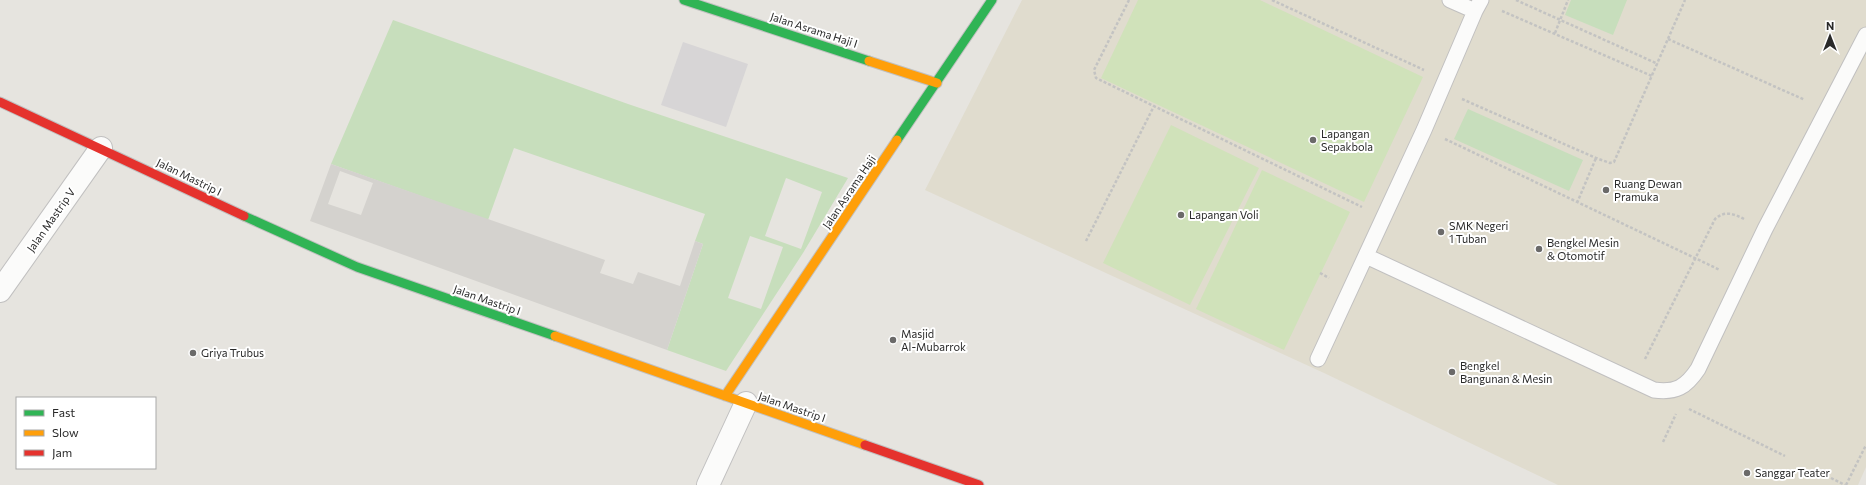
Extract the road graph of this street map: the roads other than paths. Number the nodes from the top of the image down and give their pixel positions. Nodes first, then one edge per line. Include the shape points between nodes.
1 (684, 0) edge
2 (992, 0) edge
3 (1450, 0) edge
4 (1478, 5) edge
5 (1866, 36) edge
6 (937, 83) junction
7 (0, 102) edge
8 (101, 148) junction
9 (1366, 256) junction
10 (0, 292) edge
11 (1318, 359) dead end
12 (725, 396) junction
13 (746, 403) junction
14 (708, 485) edge
15 (980, 485) edge

1 - 6 street, Jalan Asrama Haji I
2 - 6 street, Jalan Asrama Haji
3 - 4 lane
4 - 9 lane
5 - 9 lane via 1765,229 1698,369 1684,385 1669,391 1654,390
6 - 12 street, Jalan Asrama Haji
7 - 8 street, Jalan Mastrip I
8 - 10 street, Jalan Mastrip V
8 - 12 street, Jalan Mastrip I via 357,267
9 - 11 lane
12 - 13 street, Jalan Mastrip I
13 - 14 street
13 - 15 street, Jalan Mastrip I

